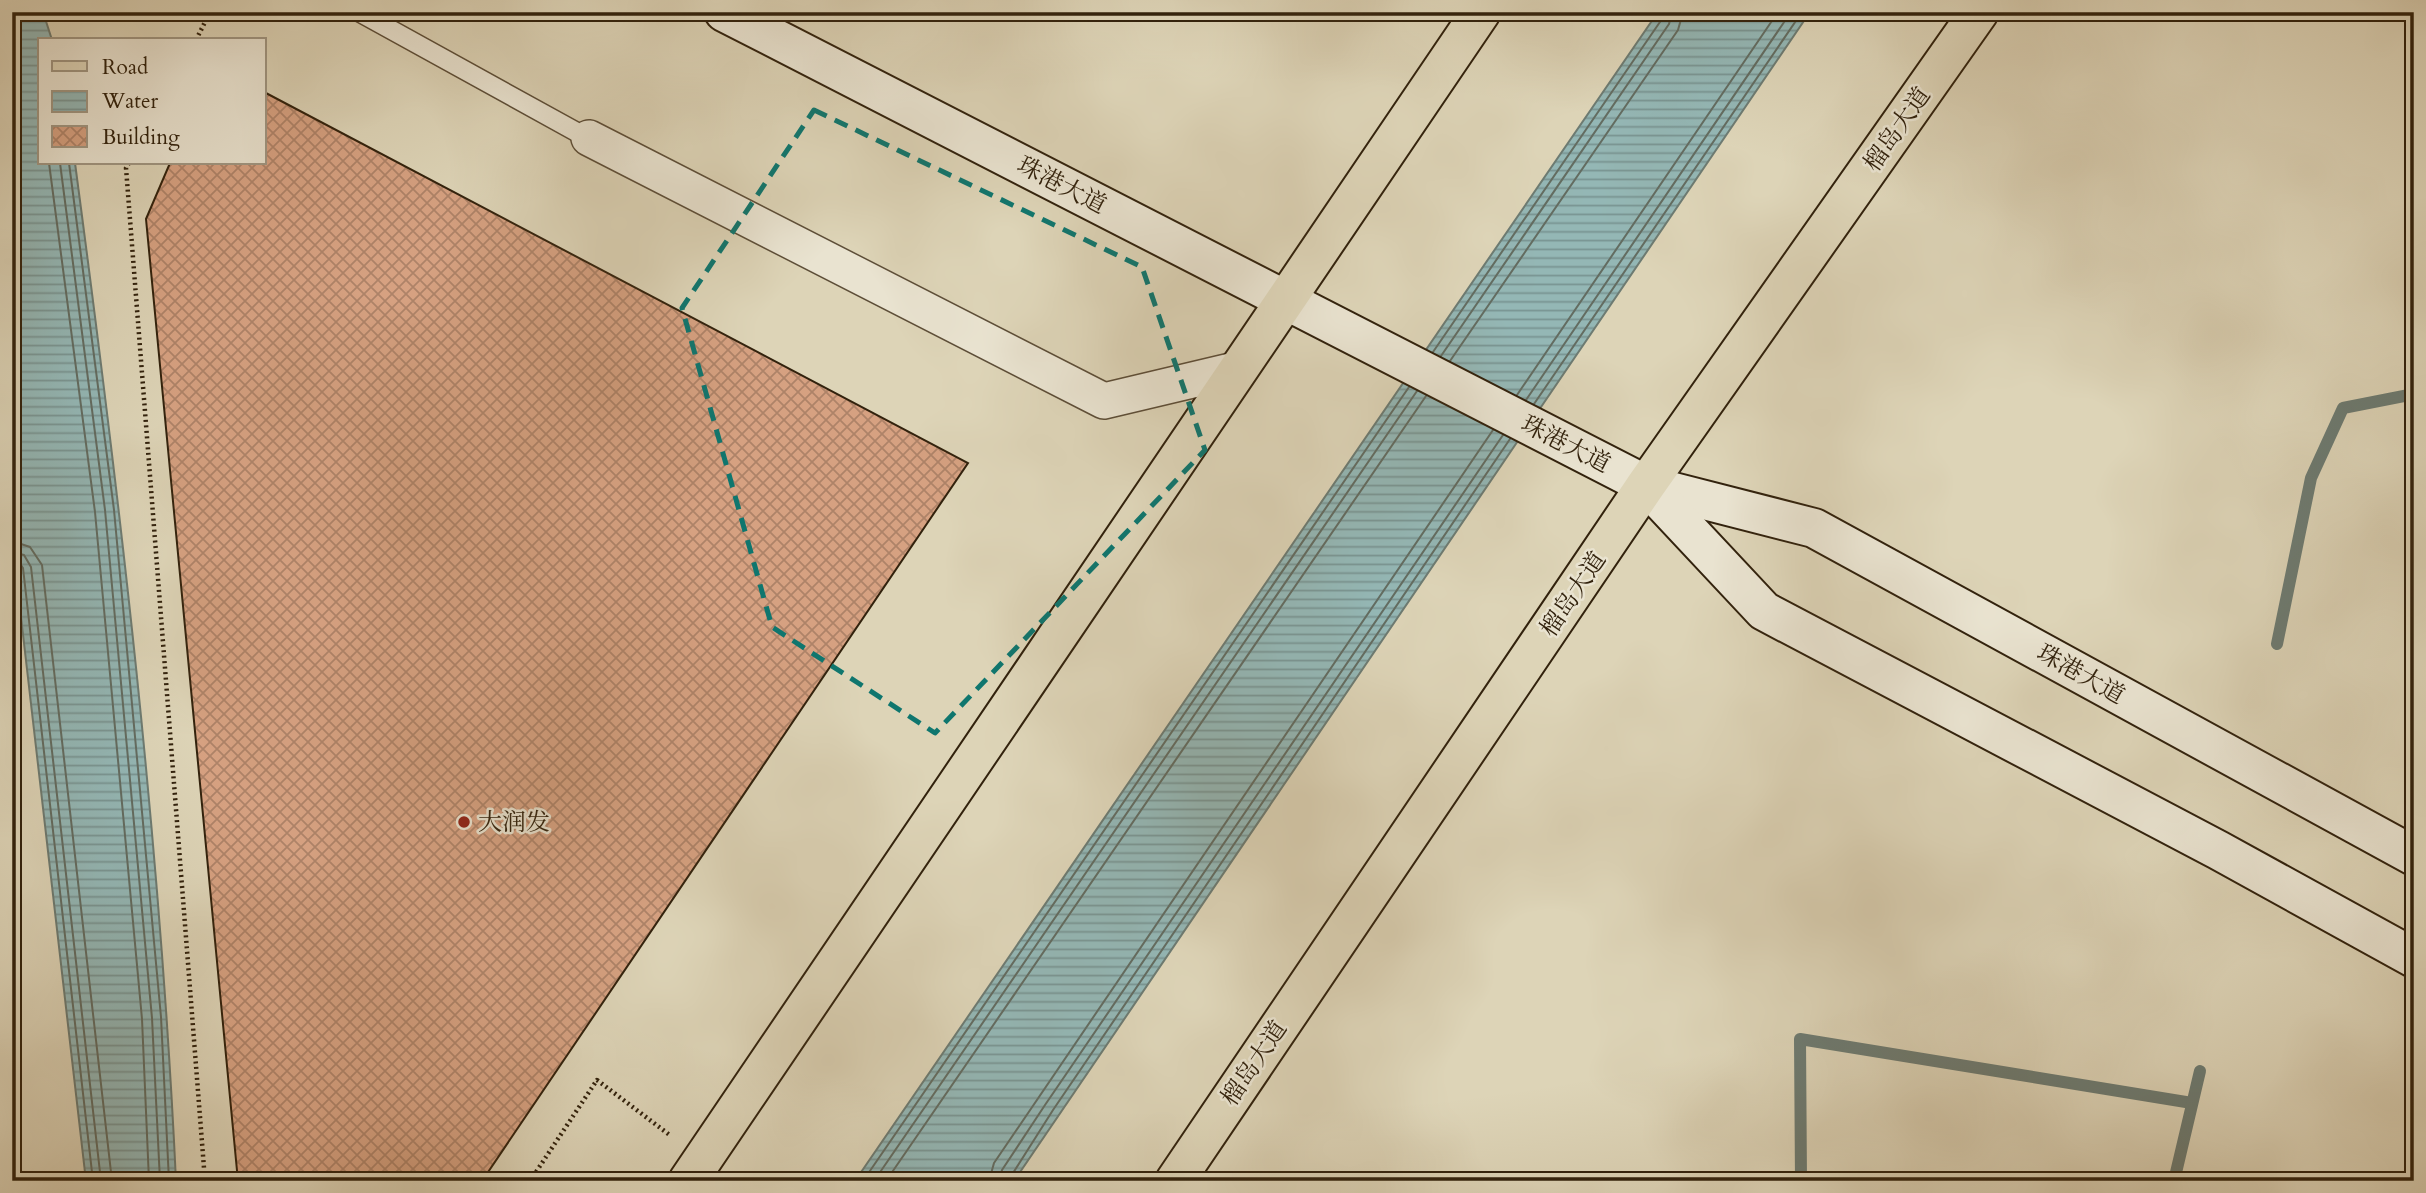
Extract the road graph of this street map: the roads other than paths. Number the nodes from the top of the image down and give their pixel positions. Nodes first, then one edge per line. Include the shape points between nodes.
1 (359, 12) edge
2 (724, 12) edge
3 (1481, 12) edge
4 (1979, 12) edge
5 (585, 137) joint
6 (1286, 300) junction
7 (1239, 369) junction
8 (1646, 485) junction
9 (2414, 856) edge
10 (2414, 958) edge
11 (695, 1170) edge
12 (1175, 1181) edge

1 - 5 lane
2 - 6 main road, 珠港大道
3 - 6 main road
4 - 8 main road, 榴岛大道
5 - 7 street via 1104,401
6 - 7 main road
6 - 8 main road, 珠港大道
7 - 11 main road
8 - 9 main road, 珠港大道 via 1814,528
8 - 10 main road via 1764,611
8 - 12 main road, 榴岛大道

